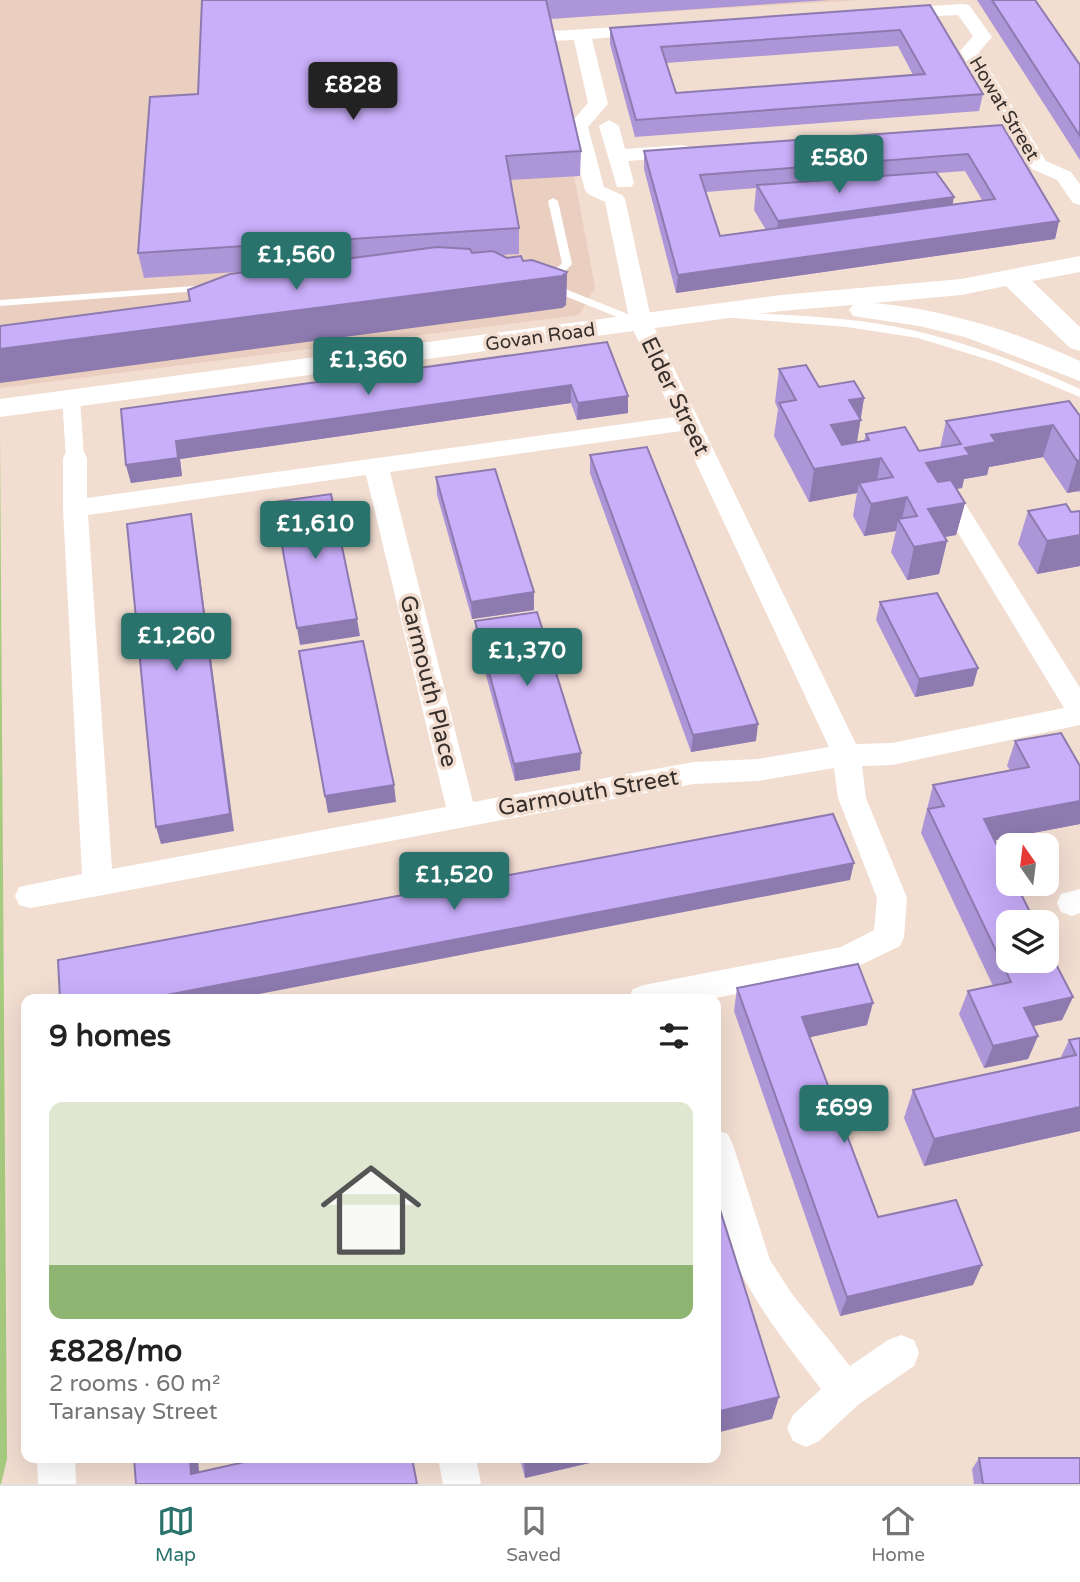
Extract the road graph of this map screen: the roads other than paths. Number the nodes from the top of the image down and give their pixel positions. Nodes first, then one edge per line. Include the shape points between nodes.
1 (881, 14) edge
2 (625, 32) edge
3 (582, 35) junction
4 (553, 36) edge
5 (1015, 124) junction
6 (609, 126) dead end
7 (988, 126) edge
8 (701, 150) edge
9 (618, 156) junction
10 (624, 183) dead end
11 (1080, 199) edge
12 (553, 201) dead end
13 (1080, 264) edge
14 (1011, 276) junction
15 (218, 287) edge
16 (0, 303) edge
17 (781, 303) junction
18 (704, 314) junction
19 (641, 323) junction
20 (1080, 342) edge
21 (1080, 372) edge
22 (1080, 393) edge
23 (71, 398) junction
24 (0, 408) edge
25 (689, 422) junction
26 (75, 458) joint
27 (376, 465) junction
28 (75, 508) junction
29 (955, 508) edge
30 (1080, 713) edge
31 (848, 755) junction
32 (462, 816) junction
33 (98, 884) junction
34 (30, 896) dead end
35 (680, 994) edge
36 (721, 1161) edge
37 (901, 1353) dead end
38 (846, 1391) junction
39 (806, 1428) dead end
40 (56, 1463) edge
41 (458, 1463) edge
42 (57, 1484) edge
43 (462, 1484) edge

1 - 5 street, Howat Street via 963,9 983,37 969,51
2 - 3 street
3 - 4 street
3 - 19 street, Elder Street via 598,104 578,126 595,190 615,199
5 - 7 street
5 - 11 street, Howat Street via 1039,165 1064,176
6 - 9 street
8 - 9 street
9 - 10 street
12 - 19 lane via 566,264 540,282
13 - 14 street, Govan Road
14 - 17 street, Govan Road via 961,287
14 - 20 street
15 - 16 lane
17 - 18 street, Govan Road
17 - 21 street via 892,312 949,323 982,331
18 - 19 street, Govan Road
18 - 22 lane via 810,320 916,334 976,351
19 - 23 street, Govan Road
19 - 25 street, Elder Street
23 - 24 street, Govan Road
23 - 26 street
25 - 27 street
25 - 31 street, Elder Street
26 - 28 street
27 - 28 street
27 - 32 street, Garmouth Place
28 - 33 street
29 - 30 street
30 - 31 street, Garmouth Street via 892,754
31 - 32 street, Garmouth Street via 758,771 694,773
31 - 35 street via 852,798 892,898 889,937 846,959
32 - 33 street, Garmouth Street
33 - 34 street, Garmouth Street
36 - 38 street via 755,1268
37 - 38 street
38 - 39 street
40 - 42 street
41 - 43 street

